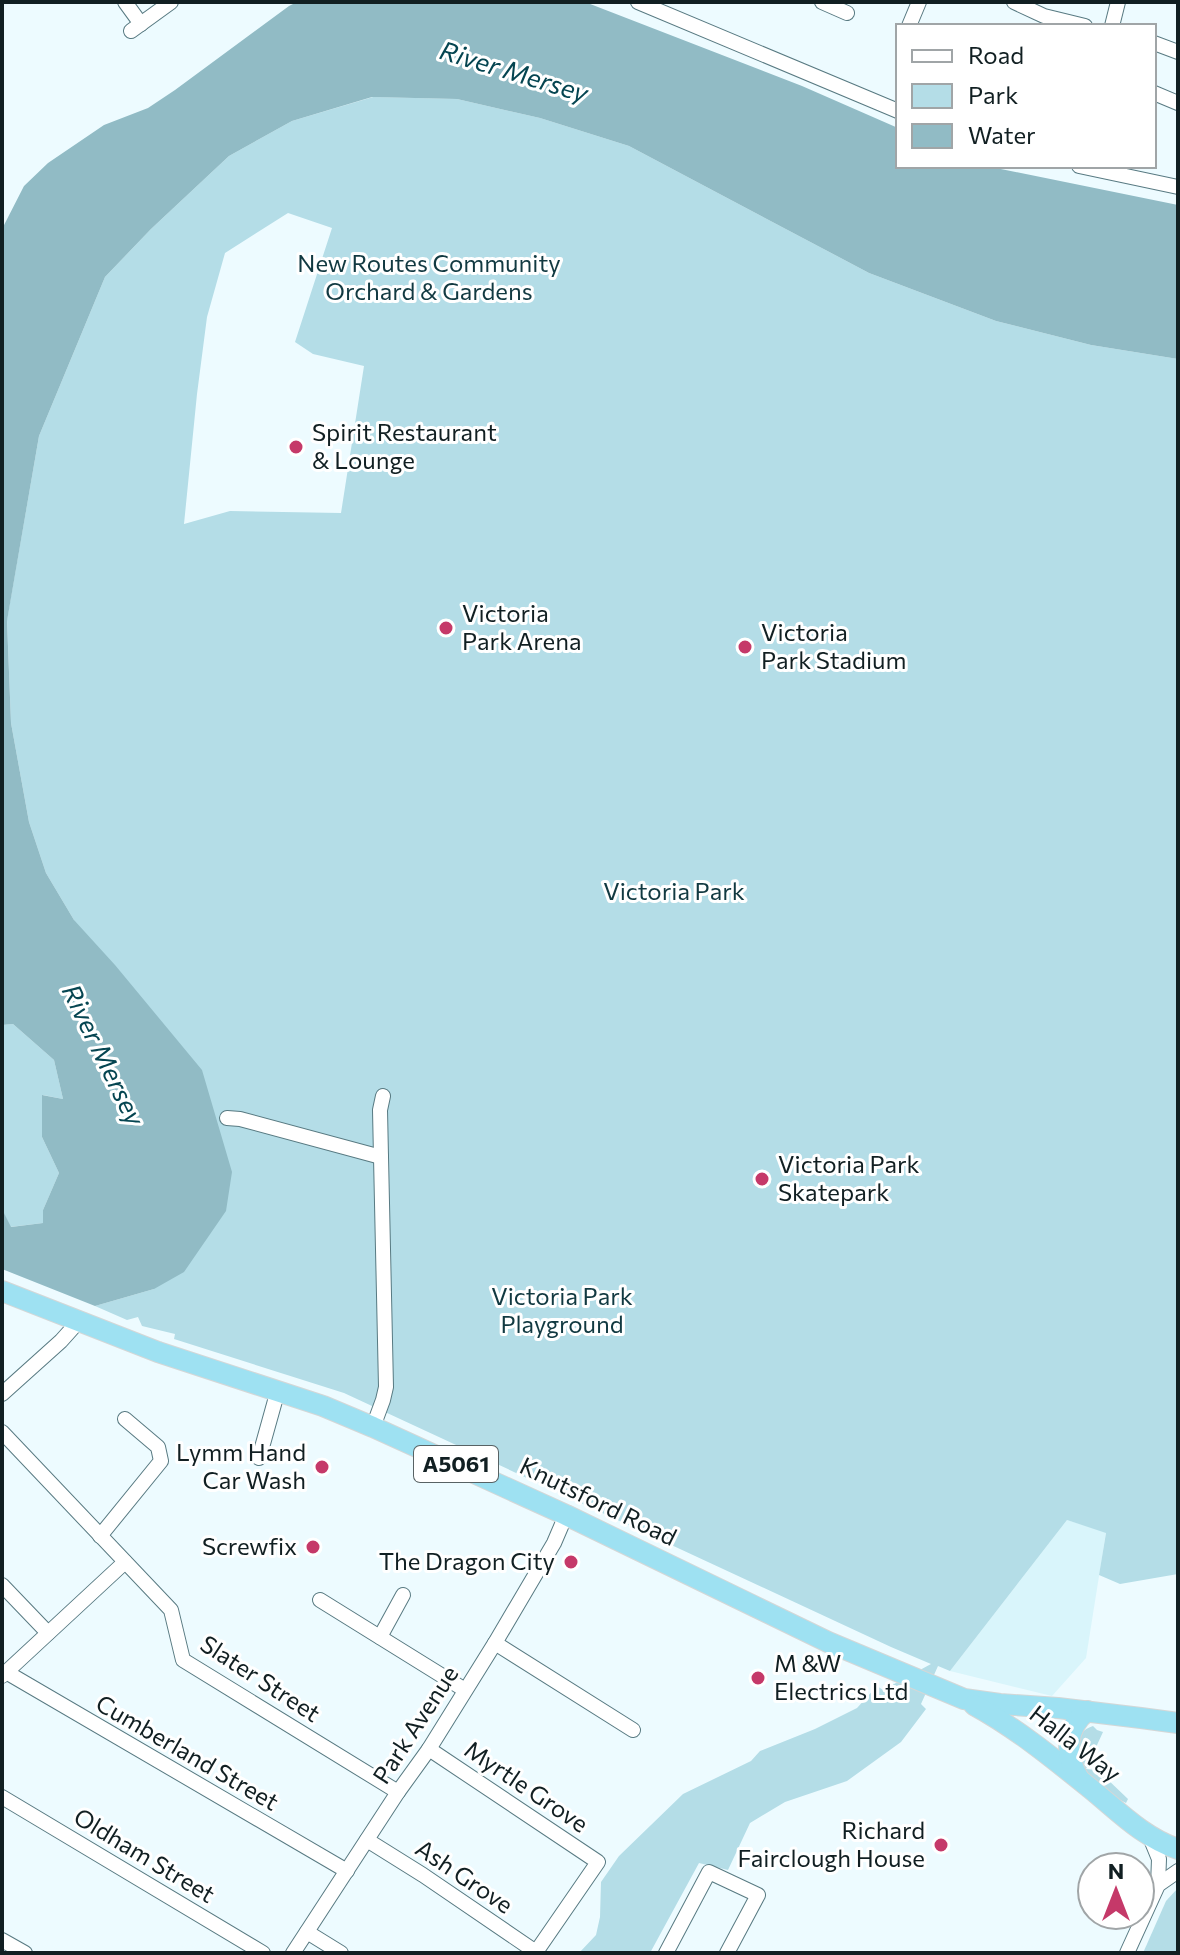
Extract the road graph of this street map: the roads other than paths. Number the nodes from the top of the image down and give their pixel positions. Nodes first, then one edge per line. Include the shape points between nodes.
1 (125, 2) edge
2 (171, 2) edge
3 (638, 2) edge
4 (822, 2) edge
5 (919, 2) edge
6 (1014, 2) edge
7 (1118, 2) edge
8 (847, 13) dead end
9 (910, 24) edge
10 (1077, 24) edge
11 (1112, 24) edge
12 (1156, 44) edge
13 (1178, 52) edge
14 (1156, 94) edge
15 (1178, 103) edge
16 (896, 110) edge
17 (1088, 168) edge
18 (1178, 187) edge
19 (383, 1096) dead end
20 (227, 1118) dead end
21 (381, 1157) junction
22 (2, 1291) edge
23 (78, 1322) junction
24 (278, 1390) junction
25 (2, 1394) edge
26 (125, 1419) dead end
27 (373, 1427) junction
28 (2, 1432) edge
29 (259, 1458) dead end
30 (566, 1515) junction
31 (100, 1536) junction
32 (125, 1562) junction
33 (2, 1585) edge
34 (403, 1595) dead end
35 (320, 1600) dead end
36 (48, 1633) junction
37 (380, 1637) junction
38 (495, 1643) junction
39 (4, 1674) edge
40 (465, 1690) junction
41 (964, 1699) junction
42 (1087, 1711) junction
43 (1178, 1723) edge
44 (633, 1730) dead end
45 (429, 1749) junction
46 (1081, 1780) junction
47 (398, 1792) junction
48 (2, 1797) edge
49 (1150, 1837) junction
50 (367, 1840) junction
51 (1178, 1849) edge
52 (347, 1871) junction
53 (1178, 1871) edge
54 (1158, 1885) junction
55 (307, 1932) junction
56 (2, 1940) edge
57 (536, 1952) edge
58 (25, 1953) edge
59 (263, 1953) edge
60 (293, 1953) edge
61 (341, 1953) edge
62 (666, 1953) edge
63 (727, 1953) edge
64 (1127, 1953) edge

1 - 2 street via 136,27
3 - 16 street
4 - 8 street
5 - 9 street
6 - 10 street
7 - 11 street
12 - 13 street
14 - 15 street
17 - 18 street
19 - 21 street
20 - 21 street
21 - 27 street via 386,1387
22 - 23 highway, Knutsford Road / A5061
23 - 24 highway, Knutsford Road / A5061
23 - 25 street
24 - 27 highway, Knutsford Road / A5061
24 - 29 street
26 - 31 street via 158,1447 161,1461
27 - 30 highway, Knutsford Road / A5061
28 - 31 street, Slater Street
30 - 38 street, Park Avenue
30 - 41 highway, Knutsford Road / A5061 via 753,1607
31 - 32 street, Slater Street
32 - 36 street
32 - 47 street, Slater Street via 171,1610 183,1660
33 - 36 street
34 - 37 street
35 - 37 street
36 - 39 street
37 - 40 street
38 - 40 street, Park Avenue
38 - 44 street
39 - 52 street, Cumberland Street
40 - 45 street, Park Avenue
41 - 42 highway, Knutsford Road / A5061
41 - 46 highway, Halla Way / A5061 via 1002,1720
42 - 43 highway, Knutsford Road / A5061
42 - 46 highway via 1074,1726 1068,1745
45 - 47 street, Park Avenue
45 - 57 street, Myrtle Grove via 598,1862
46 - 49 highway, Halla Way / A5061
47 - 50 street, Park Avenue
48 - 59 street, Oldham Street
49 - 51 highway, Halla Way / A5061
49 - 54 street via 1159,1859
50 - 52 street, Park Avenue
50 - 57 street, Ash Grove
52 - 55 street, Park Avenue
53 - 54 street
54 - 64 street
55 - 60 street, Park Avenue
55 - 61 street
56 - 58 street
62 - 63 street via 709,1872 758,1895

